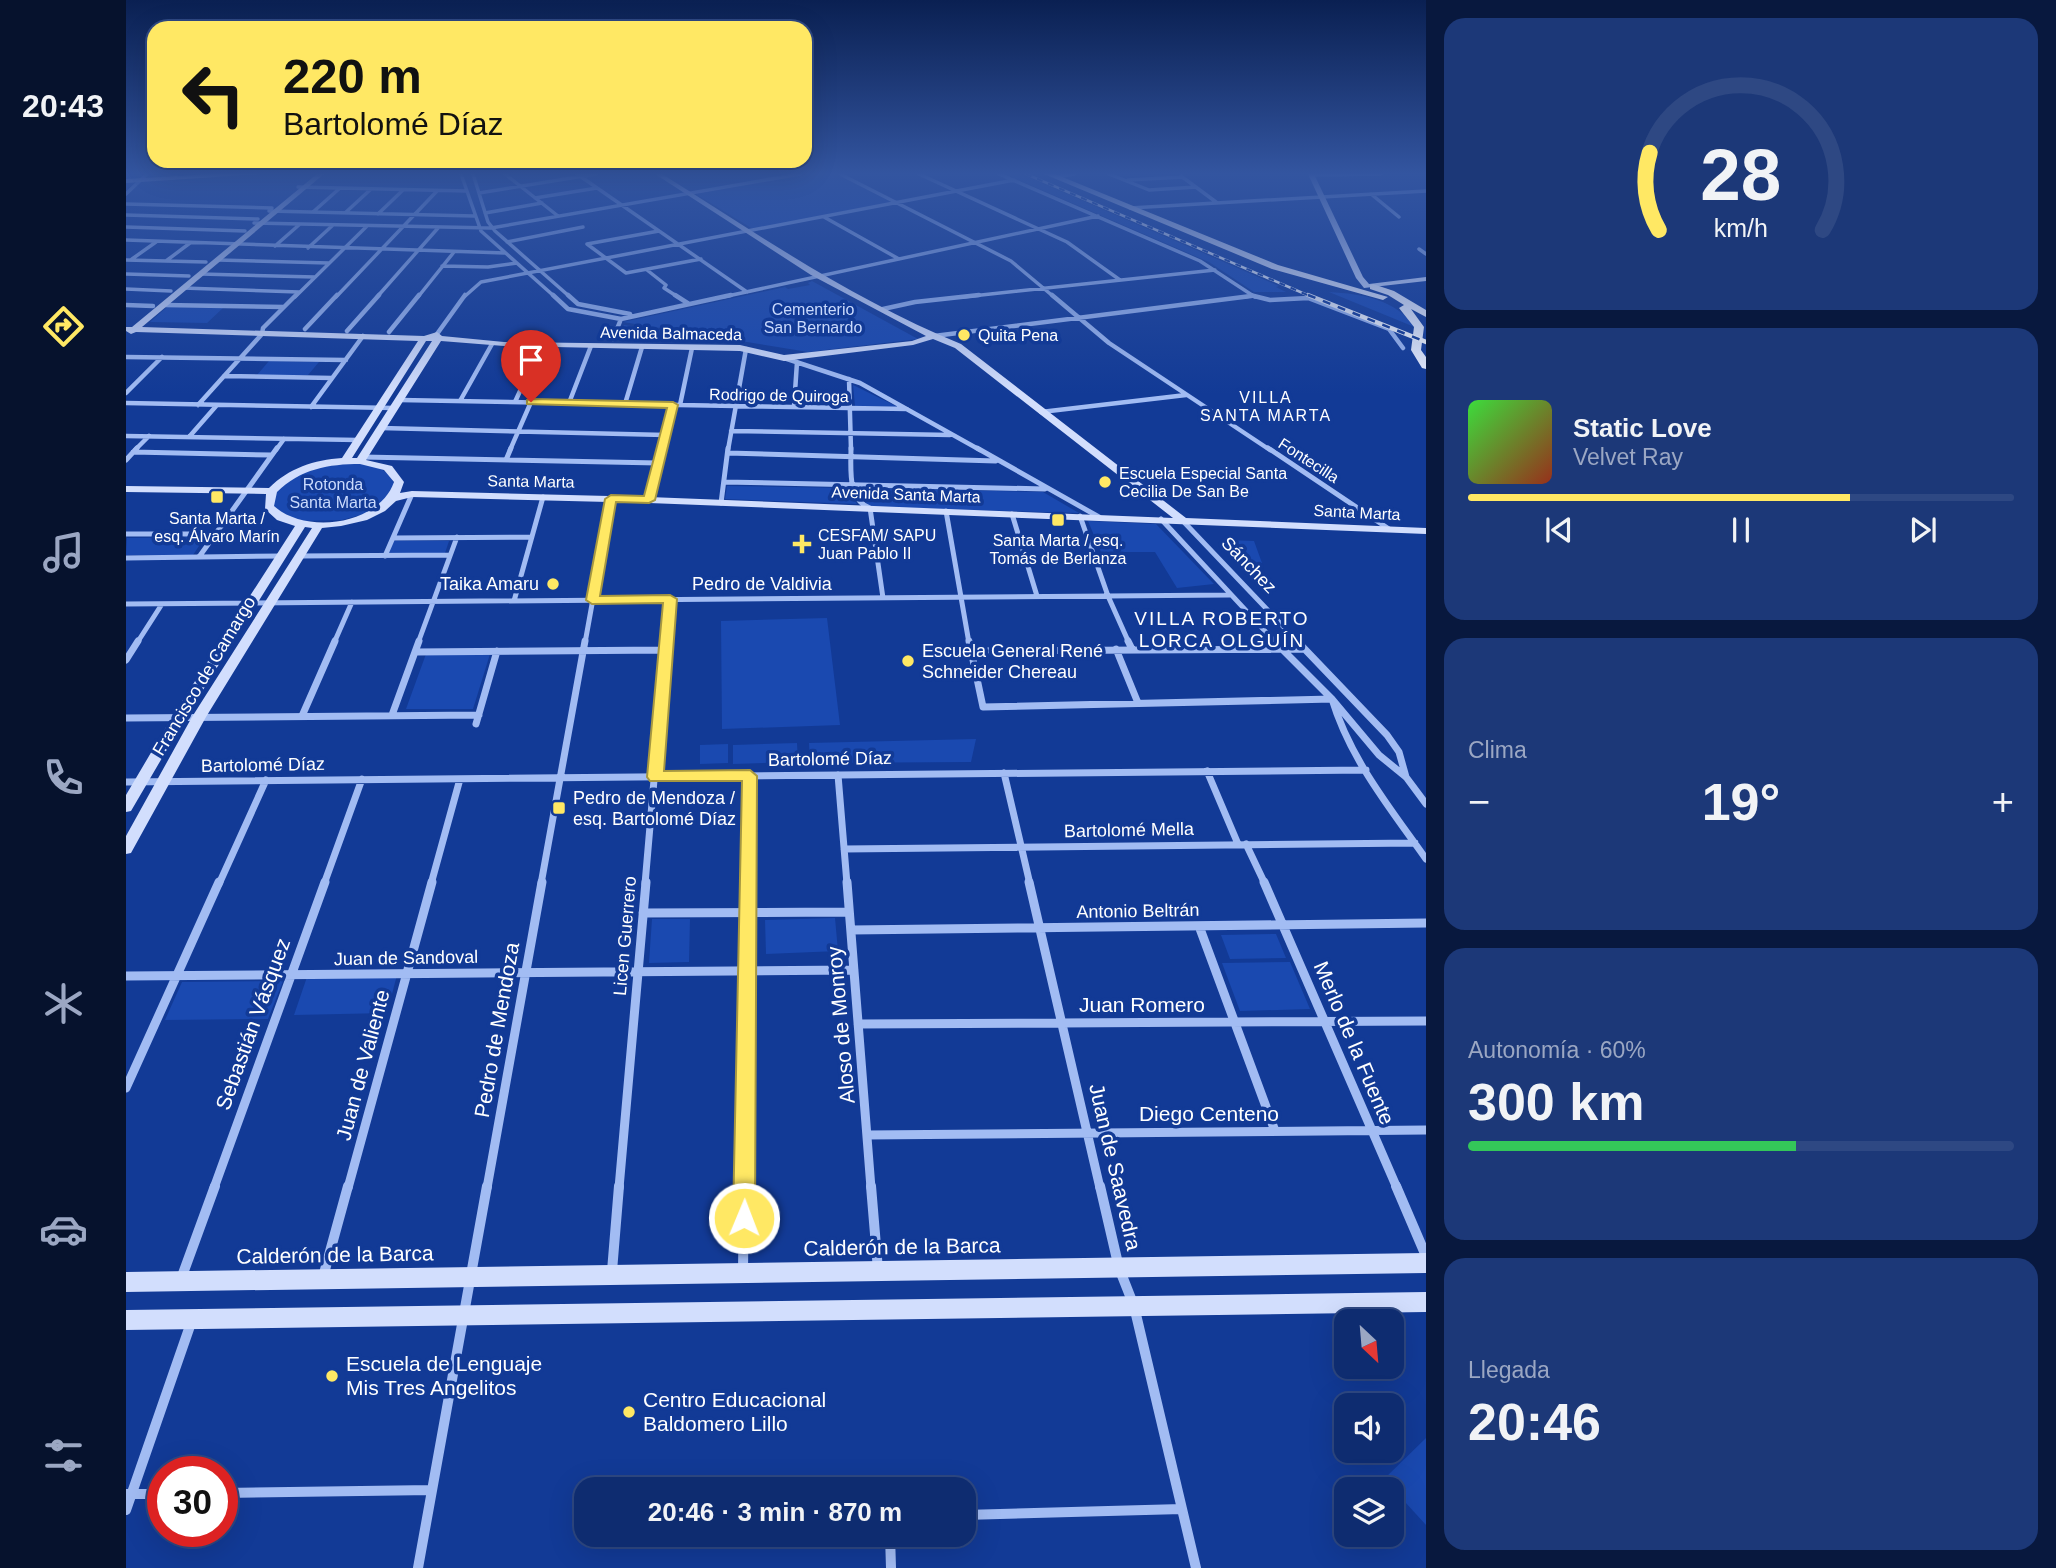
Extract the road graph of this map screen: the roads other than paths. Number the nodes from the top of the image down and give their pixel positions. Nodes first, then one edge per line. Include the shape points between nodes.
1 (148, 247) edge
2 (183, 247) edge
3 (228, 247) edge
4 (229, 247) edge
5 (281, 247) edge
6 (383, 247) edge
7 (421, 247) edge
8 (499, 247) edge
9 (513, 247) edge
10 (591, 247) edge
11 (664, 247) edge
12 (684, 247) edge
13 (773, 247) edge
14 (878, 247) edge
15 (956, 247) edge
16 (984, 247) edge
17 (1076, 247) edge
18 (1169, 247) edge
19 (1229, 247) edge
20 (1345, 247) edge
21 (308, 248) joint
22 (343, 249) junction
23 (1419, 249) dead end
24 (380, 250) junction
25 (418, 251) junction
26 (454, 252) junction
27 (506, 253) junction
28 (1426, 254) edge
29 (606, 259) junction
30 (701, 259) junction
31 (899, 259) junction
32 (128, 260) edge
33 (137, 260) junction
34 (218, 260) junction
35 (166, 261) junction
36 (206, 262) junction
37 (329, 263) junction
38 (517, 263) junction
39 (442, 266) junction
40 (126, 268) edge
41 (647, 270) junction
42 (1216, 270) junction
43 (541, 271) junction
44 (1291, 272) junction
45 (528, 273) junction
46 (126, 274) edge
47 (201, 274) junction
48 (189, 276) junction
49 (820, 276) junction
50 (315, 277) junction
51 (1426, 279) edge
52 (1120, 280) junction
53 (1367, 286) junction
54 (183, 288) junction
55 (1044, 288) junction
56 (126, 289) edge
57 (171, 291) junction
58 (299, 292) junction
59 (747, 292) junction
60 (1251, 296) junction
61 (1383, 297) junction
62 (689, 304) junction
63 (126, 305) edge
64 (164, 305) junction
65 (153, 306) junction
66 (284, 307) junction
67 (1409, 307) junction
68 (883, 309) junction
69 (621, 316) junction
70 (1076, 317) junction
71 (1426, 317) edge
72 (131, 326) edge
73 (305, 329) junction
74 (263, 331) junction
75 (347, 331) junction
76 (389, 332) junction
77 (363, 336) junction
78 (933, 336) junction
79 (126, 337) edge
80 (437, 337) junction
81 (423, 339) junction
82 (611, 342) junction
83 (492, 344) junction
84 (541, 345) junction
85 (591, 346) junction
86 (642, 347) junction
87 (692, 348) junction
88 (1403, 348) dead end
89 (746, 349) junction
90 (126, 356) edge
91 (162, 357) junction
92 (240, 358) junction
93 (784, 358) junction
94 (346, 360) junction
95 (797, 362) junction
96 (1426, 366) edge
97 (224, 376) junction
98 (332, 378) junction
99 (849, 379) junction
100 (126, 393) edge
101 (1188, 395) junction
102 (460, 401) junction
103 (515, 402) junction
104 (531, 402) junction
105 (126, 403) edge
106 (569, 403) junction
107 (397, 404) junction
108 (625, 404) junction
109 (198, 405) junction
110 (217, 405) junction
111 (673, 405) junction
112 (680, 405) junction
113 (734, 406) junction
114 (311, 407) junction
115 (794, 407) junction
116 (379, 408) junction
117 (850, 408) junction
118 (907, 409) junction
119 (1041, 412) junction
120 (381, 428) junction
121 (731, 430) junction
122 (519, 431) junction
123 (850, 433) junction
124 (665, 435) junction
125 (126, 436) edge
126 (149, 436) junction
127 (953, 436) junction
128 (190, 437) junction
129 (284, 439) junction
130 (359, 440) junction
131 (133, 452) junction
132 (728, 453) junction
133 (271, 455) junction
134 (851, 457) junction
135 (362, 459) junction
136 (126, 460) edge
137 (506, 460) junction
138 (345, 461) junction
139 (999, 461) junction
140 (658, 463) junction
141 (724, 482) junction
142 (852, 485) junction
143 (399, 488) junction
144 (126, 489) edge
145 (1049, 489) junction
146 (244, 490) junction
147 (272, 491) junction
148 (412, 494) junction
149 (544, 497) junction
150 (393, 498) junction
151 (611, 499) junction
152 (649, 500) junction
153 (721, 503) junction
154 (870, 508) junction
155 (946, 511) junction
156 (1012, 514) junction
157 (1163, 515) junction
158 (1080, 516) junction
159 (1099, 517) junction
160 (1182, 520) junction
161 (303, 524) junction
162 (319, 525) junction
163 (1389, 529) junction
164 (1426, 531) edge
165 (126, 534) edge
166 (215, 534) junction
167 (457, 537) junction
168 (532, 537) junction
169 (393, 538) junction
170 (450, 555) junction
171 (282, 556) junction
172 (299, 556) junction
173 (385, 556) junction
174 (199, 557) junction
175 (126, 558) edge
176 (1229, 595) junction
177 (1037, 596) junction
178 (1108, 596) junction
179 (883, 597) junction
180 (959, 597) junction
181 (670, 599) junction
182 (592, 600) junction
183 (433, 601) junction
184 (514, 601) junction
185 (352, 602) junction
186 (254, 603) junction
187 (270, 603) junction
188 (126, 604) edge
189 (162, 604) junction
190 (1116, 649) junction
191 (1132, 649) junction
192 (1304, 649) junction
193 (583, 650) junction
194 (666, 650) junction
195 (971, 650) junction
196 (497, 651) junction
197 (1284, 651) junction
198 (415, 652) junction
199 (127, 656) edge
200 (1332, 699) junction
201 (1138, 703) junction
202 (392, 715) junction
203 (479, 715) junction
204 (302, 716) junction
205 (200, 717) junction
206 (126, 718) edge
207 (179, 718) junction
208 (476, 724) dead end
209 (1366, 770) junction
210 (1207, 771) junction
211 (1004, 773) junction
212 (838, 775) junction
213 (750, 776) junction
214 (655, 777) junction
215 (1406, 777) junction
216 (561, 778) junction
217 (362, 779) junction
218 (460, 779) junction
219 (266, 780) junction
220 (163, 781) junction
221 (133, 782) edge
222 (1426, 804) edge
223 (126, 807) edge
224 (1415, 843) junction
225 (1242, 844) junction
226 (1021, 846) junction
227 (126, 849) edge
228 (844, 849) junction
229 (1426, 859) edge
230 (748, 912) junction
231 (849, 912) junction
232 (642, 913) junction
233 (1426, 923) edge
234 (1283, 925) junction
235 (1199, 926) junction
236 (1040, 928) junction
237 (851, 930) junction
238 (854, 970) junction
239 (747, 971) junction
240 (525, 972) junction
241 (637, 972) junction
242 (406, 974) junction
243 (291, 975) junction
244 (126, 976) edge
245 (177, 976) junction
246 (1426, 1021) edge
247 (1326, 1022) junction
248 (1062, 1023) junction
249 (1235, 1023) junction
250 (858, 1024) junction
251 (126, 1088) edge
252 (1372, 1130) junction
253 (1426, 1130) edge
254 (1276, 1131) junction
255 (1087, 1133) junction
256 (867, 1135) junction
257 (1426, 1256) edge
258 (1426, 1263) edge
259 (1119, 1268) junction
260 (878, 1272) junction
261 (743, 1273) junction
262 (611, 1275) junction
263 (470, 1277) junction
264 (322, 1279) junction
265 (180, 1281) junction
266 (126, 1282) edge
267 (1426, 1302) edge
268 (1135, 1306) junction
269 (463, 1315) junction
270 (192, 1319) junction
271 (126, 1320) edge
272 (432, 1490) junction
273 (238, 1493) edge
274 (129, 1494) edge
275 (147, 1494) edge
276 (1182, 1509) junction
277 (126, 1510) edge
278 (976, 1515) edge
279 (890, 1547) edge
280 (418, 1568) edge
281 (891, 1568) edge
282 (1196, 1568) edge

1 - 32 street
2 - 35 street
3 - 36 street
4 - 34 street
5 - 21 street
6 - 24 street
7 - 25 street
8 - 27 street
9 - 43 street
10 - 29 street
11 - 29 street
12 - 30 street
13 - 49 street, Sánchez
14 - 31 street
15 - 31 street
16 - 55 street, Fontecilla via 1017,265
17 - 52 street
18 - 42 street
19 - 44 main road
20 - 53 street
21 - 22 street
22 - 24 street
22 - 37 street
23 - 28 street
24 - 25 street
24 - 73 street
25 - 26 street
25 - 75 street
26 - 27 street
26 - 39 street
27 - 38 street
29 - 41 street via 622,272
29 - 43 street
30 - 41 street
30 - 59 street
31 - 49 street
32 - 33 street
33 - 35 street
33 - 40 street
34 - 37 street
34 - 47 street
35 - 36 street
36 - 48 street
37 - 50 street
38 - 39 street via 485,268
38 - 45 street
39 - 76 street
41 - 62 street
42 - 52 street
42 - 60 street
43 - 45 street
43 - 69 street via 579,305
44 - 53 main road
44 - 61 main road
45 - 69 street via 569,309
45 - 80 street via 472,286
46 - 48 street
47 - 50 street
47 - 54 street
48 - 57 street
49 - 59 street
49 - 68 street, Sánchez
50 - 58 street
51 - 53 street
52 - 55 street
53 - 61 main road
53 - 67 main road via 1387,292
54 - 58 street
54 - 64 street
55 - 68 street
55 - 70 street, Fontecilla
56 - 57 street
57 - 65 street
58 - 66 street
59 - 62 street
60 - 70 street, Avenida Balmaceda
60 - 88 street, Avenida Balmaceda via 1308,298 1389,329
61 - 67 main road
62 - 69 street
63 - 65 street
64 - 66 street
64 - 72 street
65 - 72 street
66 - 74 street
67 - 71 main road
67 - 96 main road via 1421,325 1416,350
68 - 78 street, Sánchez
69 - 82 street
70 - 78 street, Avenida Balmaceda
70 - 101 street, Fontecilla
72 - 74 street, Avenida Balmaceda
72 - 79 street
73 - 74 street, Avenida Balmaceda
73 - 75 street, Avenida Balmaceda
74 - 77 street, Avenida Balmaceda
74 - 92 street
75 - 76 street, Avenida Balmaceda
76 - 80 street, Avenida Balmaceda
77 - 81 street, Avenida Balmaceda
77 - 94 street
78 - 93 street, Avenida Balmaceda via 913,343
78 - 119 street, Sánchez via 962,349
80 - 81 street
80 - 82 street, Avenida Balmaceda
80 - 83 street, Avenida Balmaceda
80 - 107 street
81 - 116 street
82 - 85 street, Avenida Balmaceda
82 - 86 street, Avenida Balmaceda
83 - 84 street, Avenida Balmaceda
83 - 102 street
84 - 85 street, Avenida Balmaceda
84 - 103 street
85 - 106 street
86 - 87 street, Avenida Balmaceda
86 - 108 street
87 - 89 street, Avenida Balmaceda
87 - 112 street
89 - 93 street, Avenida Balmaceda
89 - 113 street
90 - 91 street
91 - 92 street
91 - 100 street
92 - 94 street
92 - 97 street
93 - 95 street
94 - 98 street
95 - 99 street
95 - 115 street
97 - 98 street
97 - 109 street
98 - 114 street
99 - 117 street
99 - 118 street
101 - 119 street
101 - 163 street, Fontecilla
102 - 103 street, Rodrigo de Quiroga
102 - 107 street, Rodrigo de Quiroga
103 - 104 street, Rodrigo de Quiroga
104 - 106 street, Rodrigo de Quiroga
104 - 122 street
105 - 109 street, Rodrigo de Quiroga
106 - 108 street, Rodrigo de Quiroga
107 - 116 street, Rodrigo de Quiroga
107 - 120 street
108 - 111 street, Rodrigo de Quiroga
109 - 110 street, Rodrigo de Quiroga
110 - 114 street, Rodrigo de Quiroga
110 - 128 street
111 - 112 street, Rodrigo de Quiroga
111 - 124 street
112 - 113 street, Rodrigo de Quiroga
113 - 115 street, Rodrigo de Quiroga
113 - 121 street
114 - 116 street, Rodrigo de Quiroga
115 - 117 street, Rodrigo de Quiroga
116 - 130 street
117 - 118 street, Rodrigo de Quiroga
117 - 123 street
118 - 127 street
119 - 157 street, Sánchez
120 - 122 street
120 - 135 street
121 - 123 street
121 - 132 street
122 - 124 street
122 - 137 street
123 - 127 street
123 - 134 street
124 - 140 street
125 - 126 street
126 - 128 street
126 - 131 street
127 - 139 street
128 - 129 street
129 - 130 street
129 - 133 street
130 - 138 street
131 - 133 street
131 - 136 street
132 - 134 street
132 - 141 street
133 - 146 street
134 - 139 street
134 - 142 street
135 - 137 street
135 - 138 street
135 - 143 street via 393,472
137 - 140 street
138 - 147 street via 297,472
139 - 145 street
140 - 152 street
141 - 142 street
141 - 153 street
142 - 145 street
142 - 154 street
143 - 148 street, Santa Marta
143 - 150 street
144 - 146 street
145 - 159 street
146 - 147 street
146 - 166 street
147 - 161 street via 268,502 272,512
148 - 149 street, Santa Marta
148 - 150 street, Santa Marta
148 - 169 street
149 - 151 street, Santa Marta
149 - 168 street
150 - 162 street via 367,515
151 - 152 street, Santa Marta
151 - 182 street, Pedro de Mendoza
152 - 153 street, Avenida Santa Marta
153 - 154 street, Avenida Santa Marta
154 - 155 street, Avenida Santa Marta
154 - 179 street
155 - 156 street, Avenida Santa Marta
155 - 180 street
156 - 158 street, Avenida Santa Marta
156 - 177 street
157 - 159 street, Avenida Santa Marta
157 - 160 street, Santa Marta
157 - 176 street, Sánchez
158 - 159 street, Avenida Santa Marta
158 - 178 street
160 - 163 street, Santa Marta
160 - 192 street, Sánchez
161 - 162 street
161 - 171 street, Francisco de Camargo
162 - 172 street, Francisco de Camargo
163 - 164 street, Santa Marta
165 - 166 street
166 - 174 street
167 - 168 street
167 - 169 street
167 - 170 street
168 - 184 street
169 - 173 street
170 - 173 street
170 - 183 street
171 - 174 street
171 - 186 street, Francisco de Camargo
172 - 173 street
172 - 187 street, Francisco de Camargo
174 - 175 street
176 - 178 street, Pedro de Valdivia
176 - 197 street, Sánchez
177 - 178 street, Pedro de Valdivia
177 - 180 street, Pedro de Valdivia
178 - 191 street
179 - 180 street, Pedro de Valdivia
179 - 181 street, Pedro de Valdivia
180 - 195 street
181 - 182 street, Pedro de Valdivia
181 - 194 street, Licen Guerrero
182 - 184 street, Pedro de Valdivia
182 - 193 street, Pedro de Mendoza
183 - 184 street, Pedro de Valdivia
183 - 185 street, Pedro de Valdivia
183 - 198 street
185 - 187 street, Pedro de Valdivia
185 - 204 street
186 - 187 street, Pedro de Valdivia
186 - 189 street, Pedro de Valdivia
186 - 207 street, Francisco de Camargo
187 - 205 street, Francisco de Camargo
188 - 189 street, Pedro de Valdivia
189 - 199 street
190 - 191 street
190 - 195 street
190 - 201 street
191 - 197 street
192 - 197 street
192 - 215 street, Sánchez via 1387,735 1399,752
193 - 194 street
193 - 196 street
193 - 216 street, Pedro de Mendoza
194 - 214 street, Licen Guerrero
195 - 201 street via 983,707
196 - 198 street
196 - 203 street
197 - 200 street, Sánchez
198 - 202 street
200 - 201 street
200 - 209 street, Sánchez via 1340,729
200 - 215 street, Sánchez via 1379,755
202 - 203 street
202 - 204 street
203 - 208 street
204 - 205 street
205 - 207 street
205 - 220 street, Francisco de Camargo
206 - 207 street
207 - 221 street, Francisco de Camargo
209 - 210 street, Bartolomé Díaz
209 - 224 street, Sánchez
210 - 211 street, Bartolomé Díaz
210 - 225 street, Merlo de la Fuente
211 - 212 street, Bartolomé Díaz
211 - 226 street, Juan de Saavedra
212 - 213 street, Bartolomé Díaz
212 - 228 street, Aloso de Monroy
213 - 214 street, Bartolomé Díaz
213 - 230 street
214 - 216 street, Bartolomé Díaz
214 - 232 street, Licen Guerrero
215 - 222 street, Sánchez
216 - 218 street, Bartolomé Díaz
216 - 240 street, Pedro de Mendoza
217 - 218 street, Bartolomé Díaz
217 - 219 street, Bartolomé Díaz
217 - 243 street, Sebastián Vásquez
218 - 242 street, Juan de Valiente
219 - 220 street, Bartolomé Díaz
219 - 245 street
220 - 221 street, Bartolomé Díaz
220 - 227 street, Francisco de Camargo
221 - 223 street, Francisco de Camargo
224 - 225 street, Bartolomé Mella
224 - 229 street, Sánchez
225 - 226 street, Bartolomé Mella
225 - 234 street, Merlo de la Fuente
226 - 228 street, Bartolomé Mella
226 - 236 street, Juan de Saavedra
228 - 231 street, Aloso de Monroy
230 - 231 street
230 - 232 street
230 - 239 street
231 - 237 street, Aloso de Monroy
232 - 241 street, Licen Guerrero
233 - 234 street, Antonio Beltrán
234 - 235 street, Antonio Beltrán
234 - 247 street, Merlo de la Fuente
235 - 236 street, Antonio Beltrán
235 - 249 street
236 - 237 street, Antonio Beltrán
236 - 248 street, Juan de Saavedra
237 - 238 street, Aloso de Monroy
238 - 239 street, Juan de Sandoval
238 - 250 street, Aloso de Monroy
239 - 241 street, Juan de Sandoval
239 - 261 street
240 - 241 street, Juan de Sandoval
240 - 242 street, Juan de Sandoval
240 - 263 street, Pedro de Mendoza
241 - 262 street, Licen Guerrero
242 - 243 street, Juan de Sandoval
242 - 264 street, Juan de Valiente
243 - 245 street, Juan de Sandoval
243 - 265 street, Sebastián Vásquez
244 - 245 street, Juan de Sandoval
245 - 251 street
246 - 247 street, Juan Romero
247 - 249 street, Juan Romero
247 - 252 street, Merlo de la Fuente
248 - 249 street, Juan Romero
248 - 250 street, Juan Romero
248 - 255 street, Juan de Saavedra
249 - 254 street
250 - 256 street, Aloso de Monroy
252 - 253 street, Diego Centeno
252 - 254 street, Diego Centeno
252 - 257 street, Merlo de la Fuente
254 - 255 street, Diego Centeno
255 - 256 street, Diego Centeno
255 - 259 street, Juan de Saavedra
256 - 260 street, Aloso de Monroy
258 - 259 street, Calderón de la Barca
259 - 260 street, Calderón de la Barca
259 - 268 street, Juan de Saavedra
260 - 261 street, Calderón de la Barca
261 - 262 street, Calderón de la Barca
262 - 263 street, Calderón de la Barca
263 - 264 street, Calderón de la Barca
263 - 269 street, Pedro de Mendoza
264 - 265 street, Calderón de la Barca
265 - 266 street, Calderón de la Barca
267 - 268 street
268 - 269 street
268 - 276 street, Juan de Saavedra
269 - 270 street
269 - 272 street, Pedro de Mendoza
270 - 271 street
270 - 274 street
272 - 273 street
272 - 280 street, Pedro de Mendoza
274 - 275 street
274 - 277 street
276 - 278 street
276 - 282 street, Juan de Saavedra
279 - 281 street

